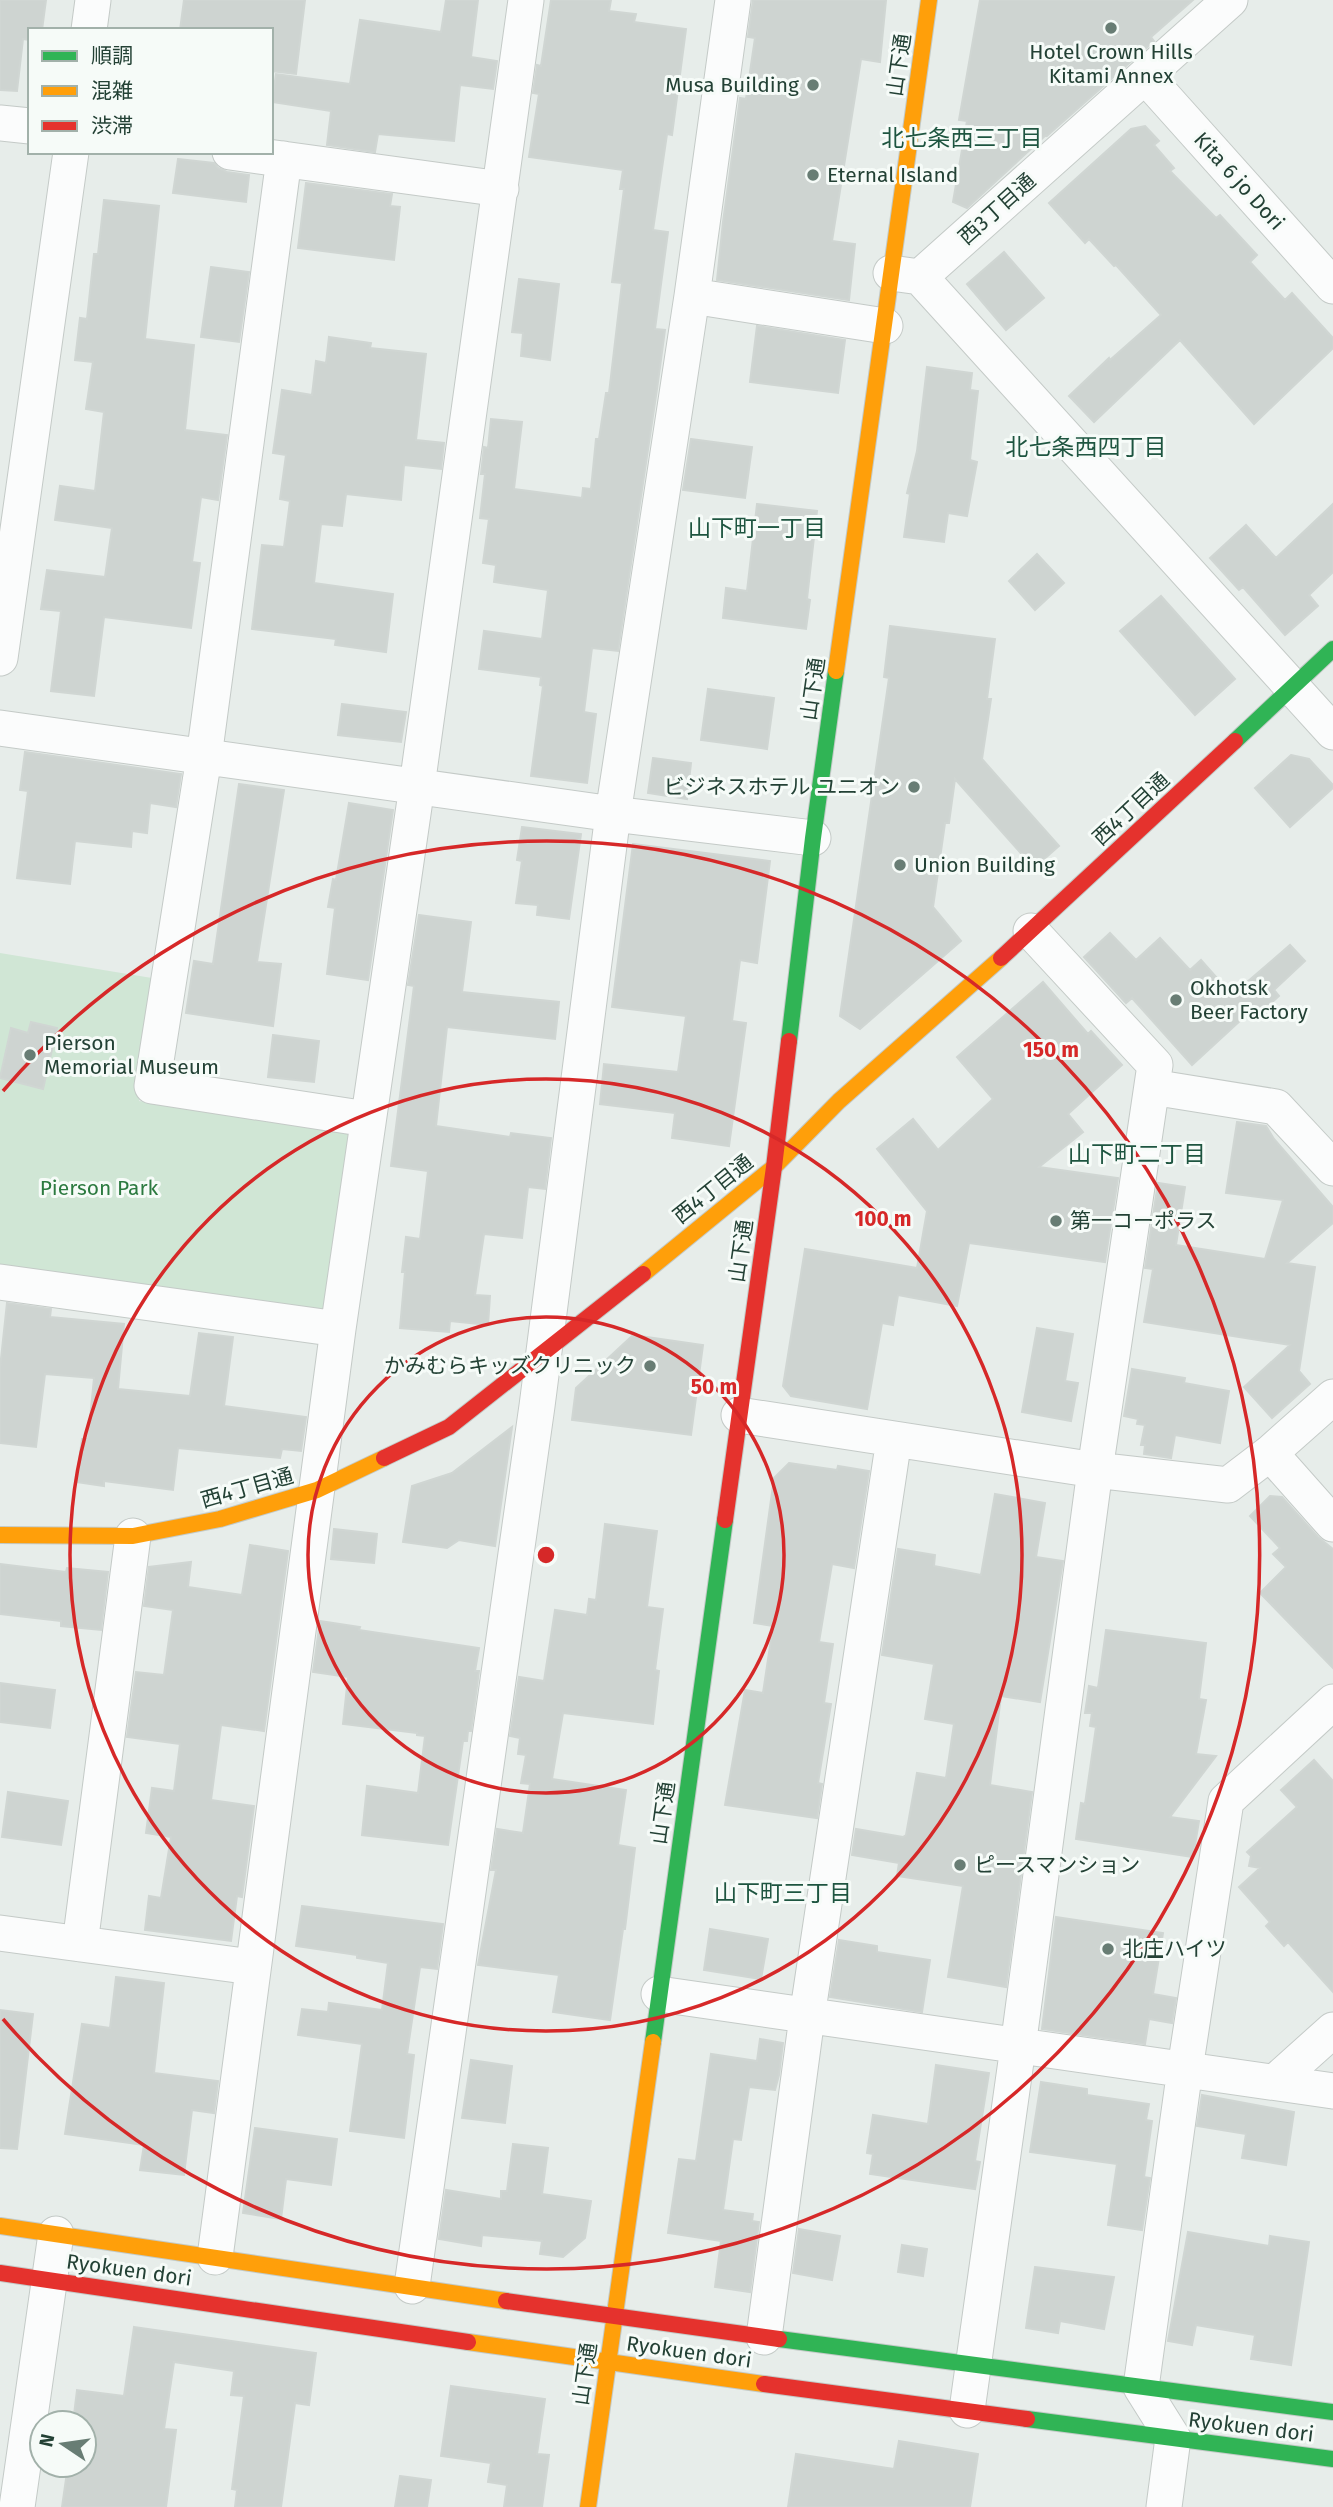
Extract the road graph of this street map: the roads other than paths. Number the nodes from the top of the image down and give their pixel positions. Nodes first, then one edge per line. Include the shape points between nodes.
1 (93, 0) edge
2 (526, 0) edge
3 (733, 0) edge
4 (929, 0) edge
5 (1230, 0) edge
6 (89, 28) edge
7 (1146, 77) junction
8 (0, 123) edge
9 (28, 127) edge
10 (71, 154) edge
11 (245, 154) edge
12 (284, 159) junction
13 (501, 189) junction
14 (906, 275) junction
15 (1333, 286) edge
16 (692, 296) junction
17 (885, 326) junction
18 (1333, 649) edge
19 (0, 658) edge
20 (1293, 687) junction
21 (0, 728) edge
22 (1333, 732) edge
23 (204, 757) junction
24 (416, 786) junction
25 (613, 814) junction
26 (813, 838) junction
27 (1031, 931) junction
28 (1152, 1087) junction
29 (368, 1119) junction
30 (774, 1167) junction
31 (1333, 1168) edge
32 (0, 1282) edge
33 (338, 1329) junction
34 (544, 1354) junction
35 (1333, 1397) edge
36 (739, 1415) junction
37 (894, 1439) junction
38 (1270, 1453) junction
39 (1095, 1470) junction
40 (317, 1490) junction
41 (1333, 1524) edge
42 (0, 1535) edge
43 (133, 1536) junction
44 (1333, 1702) edge
45 (0, 1933) edge
46 (80, 1944) junction
47 (253, 1967) junction
48 (659, 1994) junction
49 (807, 2017) junction
50 (1333, 2030) edge
51 (1018, 2047) junction
52 (1185, 2069) junction
53 (1275, 2082) junction
54 (1333, 2091) edge
55 (0, 2226) edge
56 (56, 2234) junction
57 (215, 2257) junction
58 (0, 2273) edge
59 (49, 2280) junction
60 (412, 2286) junction
61 (614, 2317) junction
62 (764, 2337) junction
63 (608, 2362) junction
64 (975, 2364) junction
65 (1141, 2388) junction
66 (967, 2410) junction
67 (1333, 2412) edge
68 (1173, 2438) junction
69 (1333, 2459) edge
70 (17, 2507) edge
71 (588, 2507) edge
72 (1164, 2507) edge

1 - 6 street
2 - 13 street
3 - 16 street
4 - 14 street, 山下通
5 - 7 street, 西3丁目通
7 - 14 street, 西3丁目通
7 - 15 street, Kita 6 jo Dori
8 - 9 street
10 - 19 street
11 - 12 street
12 - 13 street
12 - 23 street
13 - 24 street
14 - 17 street, 山下通
14 - 20 street
16 - 17 street
16 - 25 street
17 - 26 street, 山下通
18 - 20 street, 西4丁目通
20 - 22 street
20 - 27 street, 西4丁目通
21 - 23 street
23 - 24 street
23 - 29 street via 152,1086
24 - 25 street
24 - 29 street
25 - 26 street
25 - 34 street
26 - 30 street, 山下通
27 - 28 street via 1155,1065
27 - 30 street, 西4丁目通 via 839,1101
28 - 31 street via 1276,1107
28 - 39 street
29 - 33 street
30 - 34 street, 西4丁目通
30 - 36 street, 山下通
32 - 33 street
33 - 40 street
34 - 40 street, 西4丁目通 via 449,1427
34 - 60 street
35 - 38 street
36 - 37 street
36 - 48 street, 山下通
37 - 39 street
37 - 49 street
38 - 39 street via 1228,1485
38 - 41 street
39 - 51 street
40 - 43 street, 西4丁目通 via 220,1520
40 - 47 street
42 - 43 street, 西4丁目通
43 - 46 street
44 - 52 street via 1226,1801
45 - 46 street
46 - 47 street
47 - 57 street
48 - 49 street
48 - 61 street, 山下通
49 - 51 street
49 - 62 street
50 - 53 street
51 - 52 street
51 - 64 street
52 - 53 street
52 - 65 street
53 - 54 street
55 - 56 street, Ryokuen dori
56 - 57 street, Ryokuen dori
56 - 59 street
57 - 60 street, Ryokuen dori
58 - 59 street, Ryokuen dori
59 - 63 street, Ryokuen dori
59 - 70 street
60 - 61 street, Ryokuen dori
61 - 62 street, Ryokuen dori
61 - 63 street, 山下通
62 - 64 street, Ryokuen dori
63 - 66 street, Ryokuen dori
63 - 71 street, 山下通
64 - 65 street, Ryokuen dori
64 - 66 street
65 - 67 street, Ryokuen dori
65 - 68 street
66 - 68 street, Ryokuen dori
68 - 69 street, Ryokuen dori
68 - 72 street

